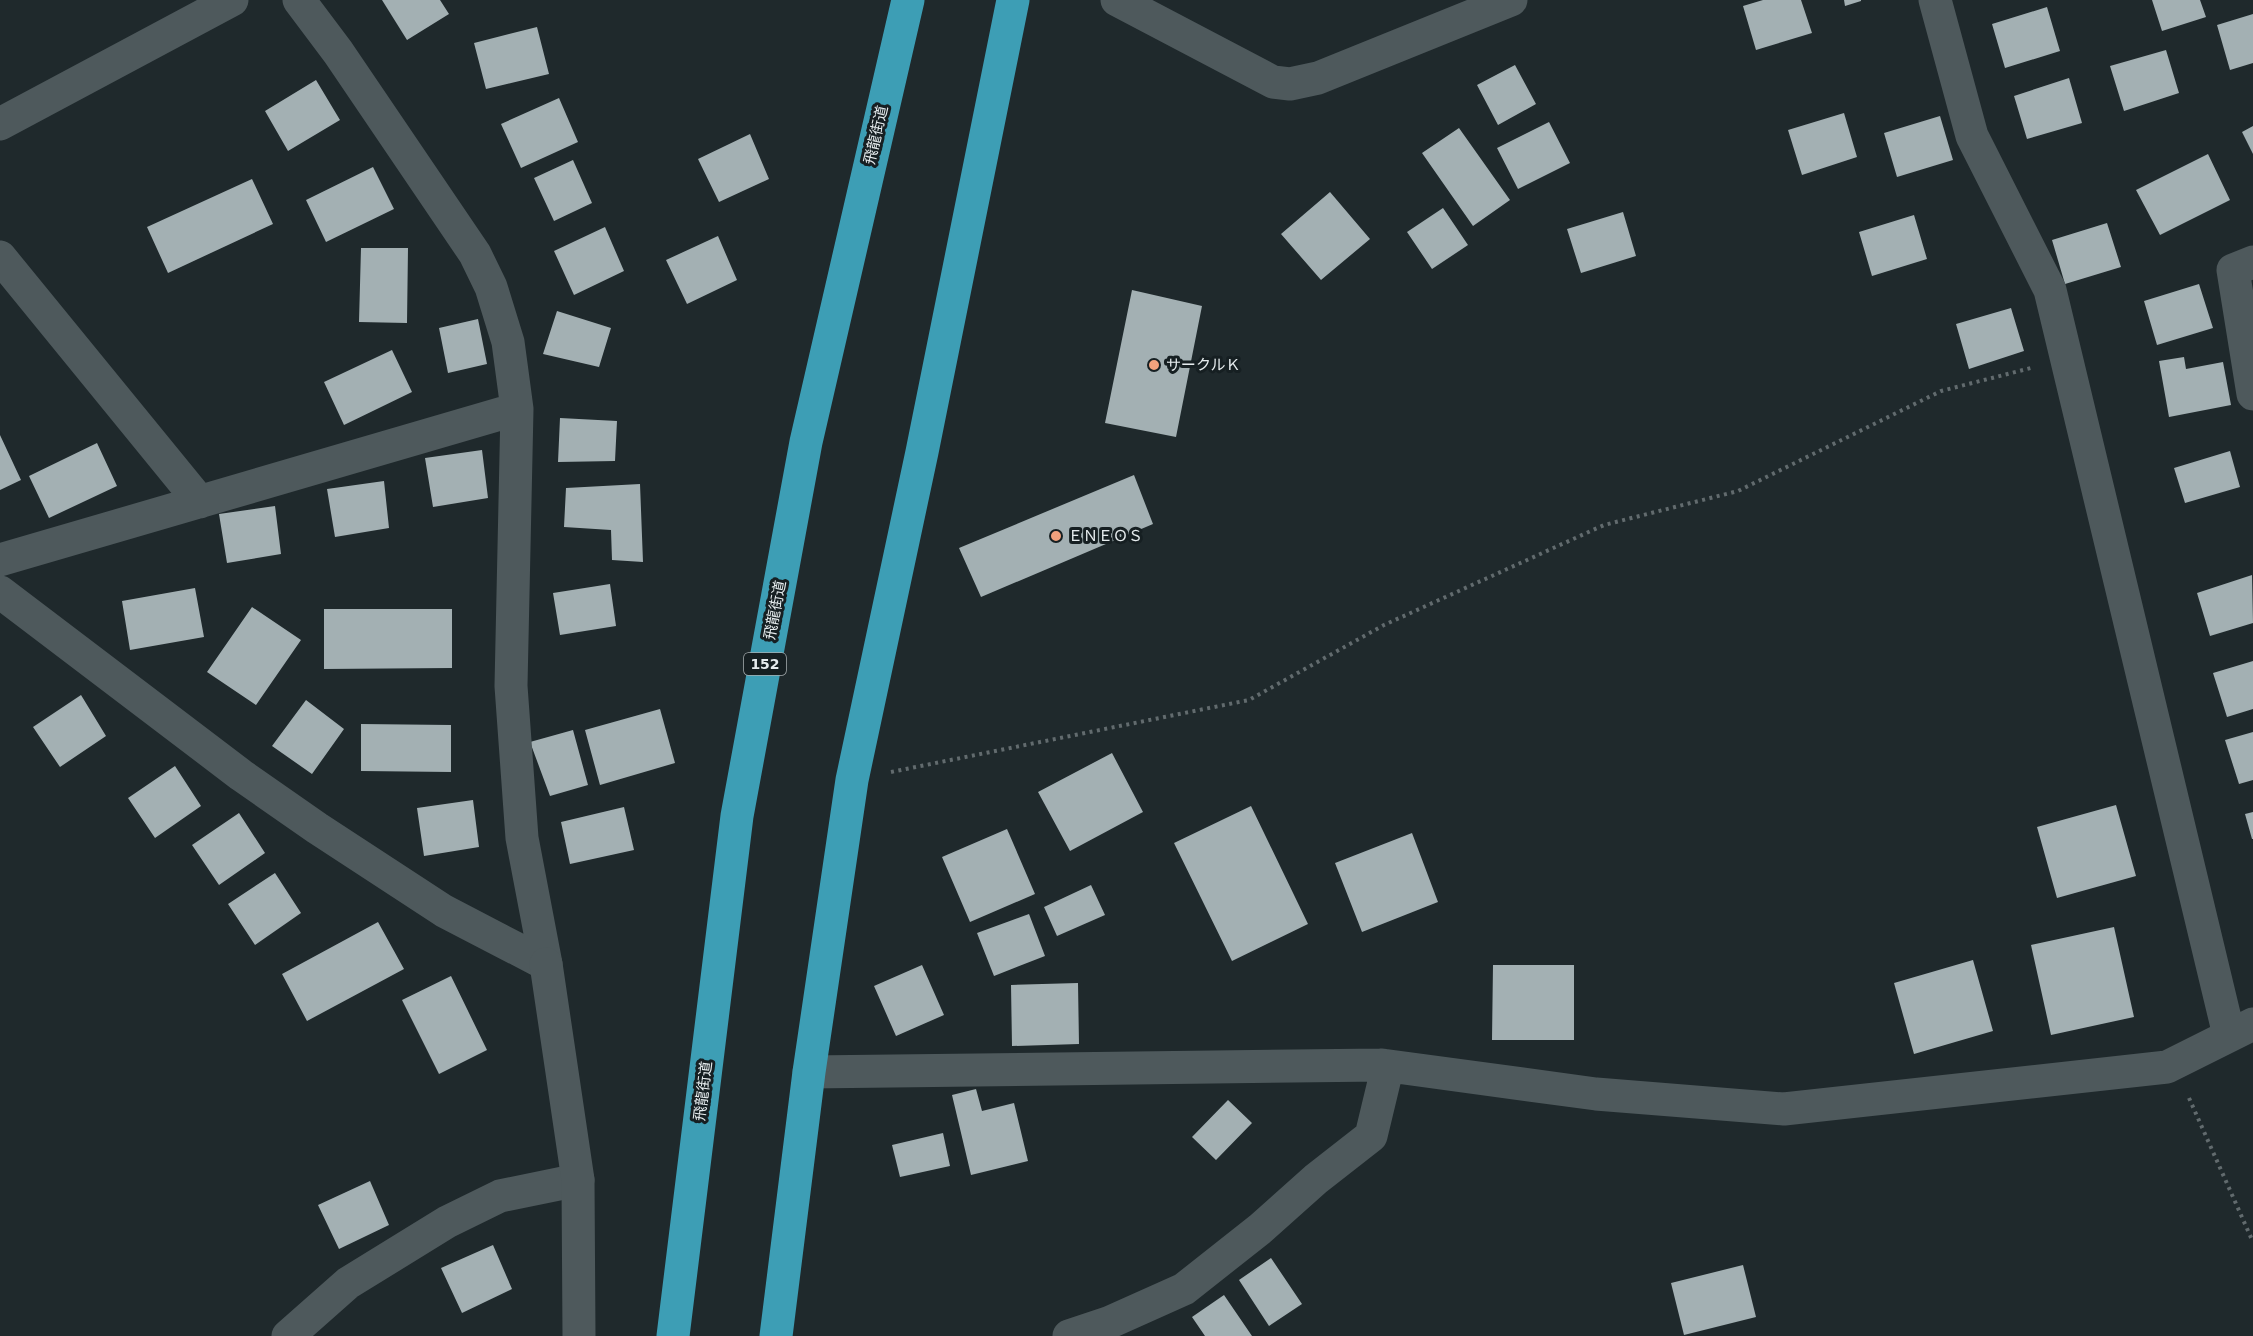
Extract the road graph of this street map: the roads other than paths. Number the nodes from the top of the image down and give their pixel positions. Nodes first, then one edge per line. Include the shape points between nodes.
1 (232, 0) edge
2 (299, 0) edge
3 (908, 0) edge
4 (1013, 0) edge
5 (1117, 0) edge
6 (1511, 0) edge
7 (1935, 0) edge
8 (0, 124) edge
9 (0, 257) edge
10 (2253, 262) edge
11 (2253, 393) edge
12 (517, 409) junction
13 (200, 502) junction
14 (0, 560) edge
15 (0, 592) edge
16 (546, 964) junction
17 (2241, 1030) edge
18 (1382, 1065) junction
19 (809, 1072) junction
20 (578, 1180) junction
21 (288, 1336) edge
22 (579, 1336) edge
23 (673, 1336) edge
24 (776, 1336) edge
25 (1069, 1336) edge

1 - 8 street
2 - 12 street via 338,51 475,254 491,287 508,342
3 - 23 highway, 飛龍街道 / 152 via 806,442 737,816
4 - 19 highway via 852,780
5 - 6 street via 1273,82 1290,84 1317,78
7 - 17 street via 1972,136 2050,290
9 - 13 street
10 - 11 street via 2233,270
12 - 13 street
12 - 16 street via 511,686 522,838
13 - 14 street
15 - 16 street via 317,828 444,911
16 - 20 street
17 - 18 street via 2167,1067 1784,1108 1596,1094
18 - 19 street
18 - 25 street via 1384,1082 1371,1136 1184,1289
19 - 24 highway
20 - 21 street via 500,1196 447,1222 348,1283
20 - 22 street

